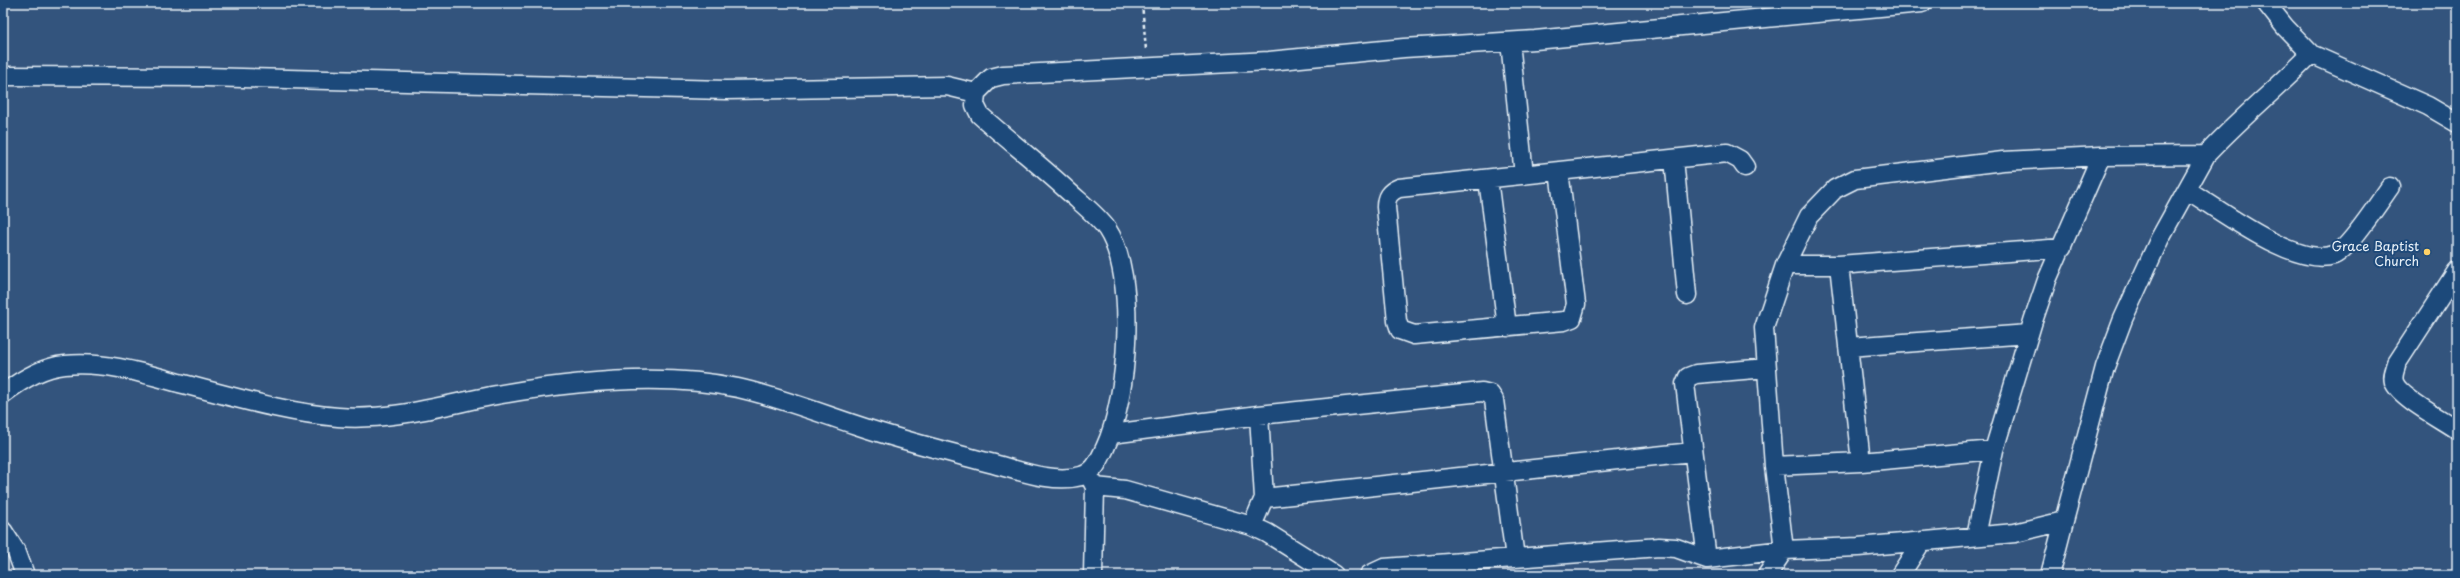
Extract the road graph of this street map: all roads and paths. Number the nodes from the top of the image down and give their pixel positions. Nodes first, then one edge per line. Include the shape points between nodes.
1 (1142, 3) edge
2 (1922, 3) edge
3 (2266, 3) edge
4 (1510, 42) junction
5 (2311, 54) junction
6 (1147, 68) junction
7 (3, 76) edge
8 (976, 93) junction
9 (2457, 123) edge
10 (2206, 155) junction
11 (2100, 156) junction
12 (1674, 159) junction
13 (1745, 167) dead end
14 (1559, 171) junction
15 (1524, 175) junction
16 (1488, 179) junction
17 (2390, 187) dead end
18 (2187, 190) junction
19 (2062, 248) junction
20 (1839, 265) junction
21 (1785, 266) junction
22 (2457, 271) edge
23 (1687, 295) dead end
24 (1507, 327) junction
25 (2029, 334) junction
26 (1848, 347) junction
27 (1767, 368) junction
28 (3, 394) edge
29 (1259, 415) junction
30 (2457, 430) edge
31 (1111, 434) junction
32 (1994, 450) junction
33 (1692, 452) junction
34 (1861, 462) junction
35 (1774, 466) junction
36 (1502, 473) junction
37 (1092, 480) junction
38 (1264, 498) junction
39 (2064, 521) junction
40 (1252, 526) junction
41 (3, 531) edge
42 (1976, 536) junction
43 (1922, 541) junction
44 (1784, 550) junction
45 (1515, 558) junction
46 (1707, 559) junction
47 (26, 575) edge
48 (1093, 575) edge
49 (1334, 575) edge
50 (1370, 575) edge
51 (1768, 575) edge
52 (1900, 575) edge
53 (2050, 575) edge

1 - 6 path
2 - 4 street via 1659,30
3 - 5 street
4 - 6 street
4 - 15 street
5 - 9 street via 2428,106
5 - 10 street via 2232,126
6 - 8 street via 1003,75 991,78
7 - 8 street via 213,77 726,90 947,86
8 - 31 street via 975,105 980,115 1079,200 1106,228 1119,253 1126,314 1125,343 1122,387
10 - 11 street
10 - 18 street
11 - 19 street
11 - 21 street via 2003,161 1855,179 1835,189 1808,216
12 - 13 street via 1727,154 1740,160
12 - 14 street
12 - 23 street
14 - 15 street
14 - 24 street via 1575,312 1572,318 1564,322
15 - 16 street
16 - 24 street
16 - 24 street via 1398,188 1391,191 1386,199 1386,207 1397,321 1400,330 1414,336
17 - 18 street via 2353,237 2335,255 2312,257 2270,241
18 - 39 street via 2140,278 2105,367
19 - 20 street
19 - 25 street via 2047,280
20 - 21 street
20 - 26 street
21 - 27 street via 1764,328
22 - 30 street via 2393,374 2394,383 2403,393
25 - 26 street
25 - 32 street
26 - 34 street
27 - 33 street via 1696,374 1688,377 1685,394
27 - 35 street
28 - 37 street via 18,382 40,371 62,365 90,364 160,378 284,409 338,417 385,417 576,383 700,383 737,388 920,444 1028,473 1063,479
29 - 31 street
29 - 36 street via 1482,392 1490,394 1494,400
29 - 38 street
31 - 37 street via 1094,469
32 - 34 street
32 - 42 street
33 - 36 street
33 - 46 street
34 - 35 street
35 - 44 street
36 - 38 street
36 - 45 street
37 - 40 street
37 - 48 street
38 - 40 street
39 - 42 street via 2014,533
39 - 53 street
40 - 49 street
41 - 47 street
42 - 43 street
43 - 44 street
43 - 52 street
44 - 46 street
44 - 51 street
45 - 46 street via 1659,547 1676,548
45 - 50 street via 1384,568

